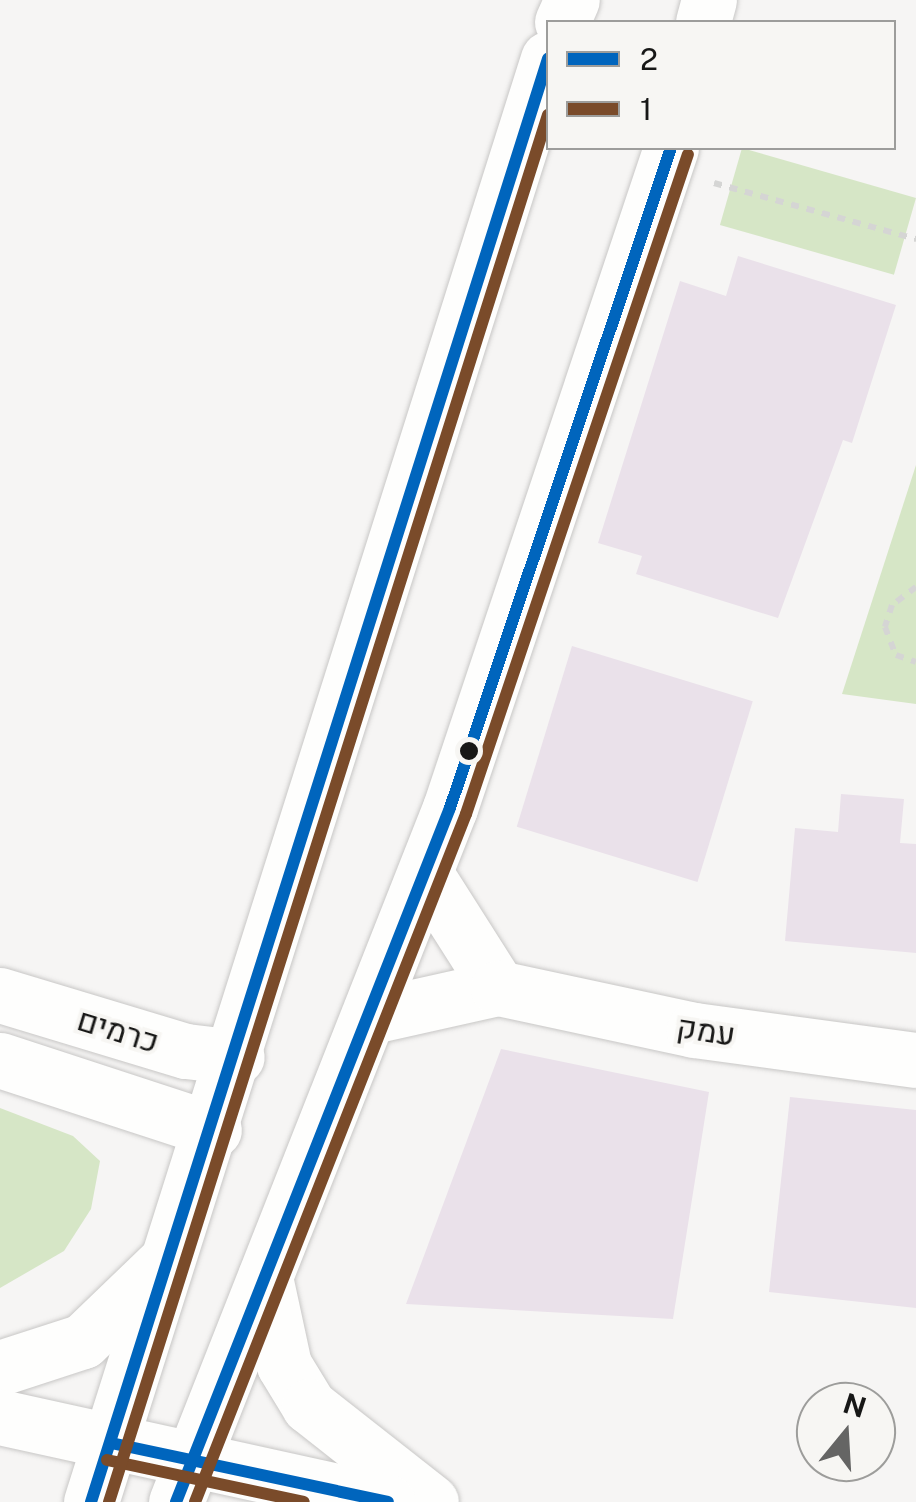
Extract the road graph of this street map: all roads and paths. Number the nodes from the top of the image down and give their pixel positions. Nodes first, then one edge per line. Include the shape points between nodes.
1 (546, 64) edge
2 (668, 159) edge
3 (916, 239) edge
4 (916, 587) edge
5 (916, 662) edge
6 (425, 873) junction
7 (498, 988) junction
8 (0, 995) edge
9 (368, 1018) junction
10 (237, 1057) junction
11 (0, 1060) edge
12 (916, 1060) edge
13 (214, 1130) junction
14 (188, 1212) junction
15 (265, 1277) junction
16 (0, 1368) edge
17 (0, 1417) edge
18 (112, 1444) junction
19 (184, 1482) edge
20 (91, 1502) edge
21 (388, 1502) edge
22 (431, 1502) edge

1 - 10 street
2 - 3 path
2 - 6 street via 560,501
4 - 5 path via 892,605 885,626 896,655
6 - 7 street
6 - 9 street
7 - 9 street, עמק
7 - 12 street, עמק via 694,1030
8 - 10 street, כרמים via 186,1052
9 - 15 street
10 - 13 street
11 - 13 street, כרמים
13 - 14 street
14 - 16 street via 164,1262 130,1303 84,1341
14 - 18 street
15 - 19 street
15 - 22 street via 284,1365 309,1406
17 - 18 street
18 - 19 street
18 - 20 street
19 - 21 street

